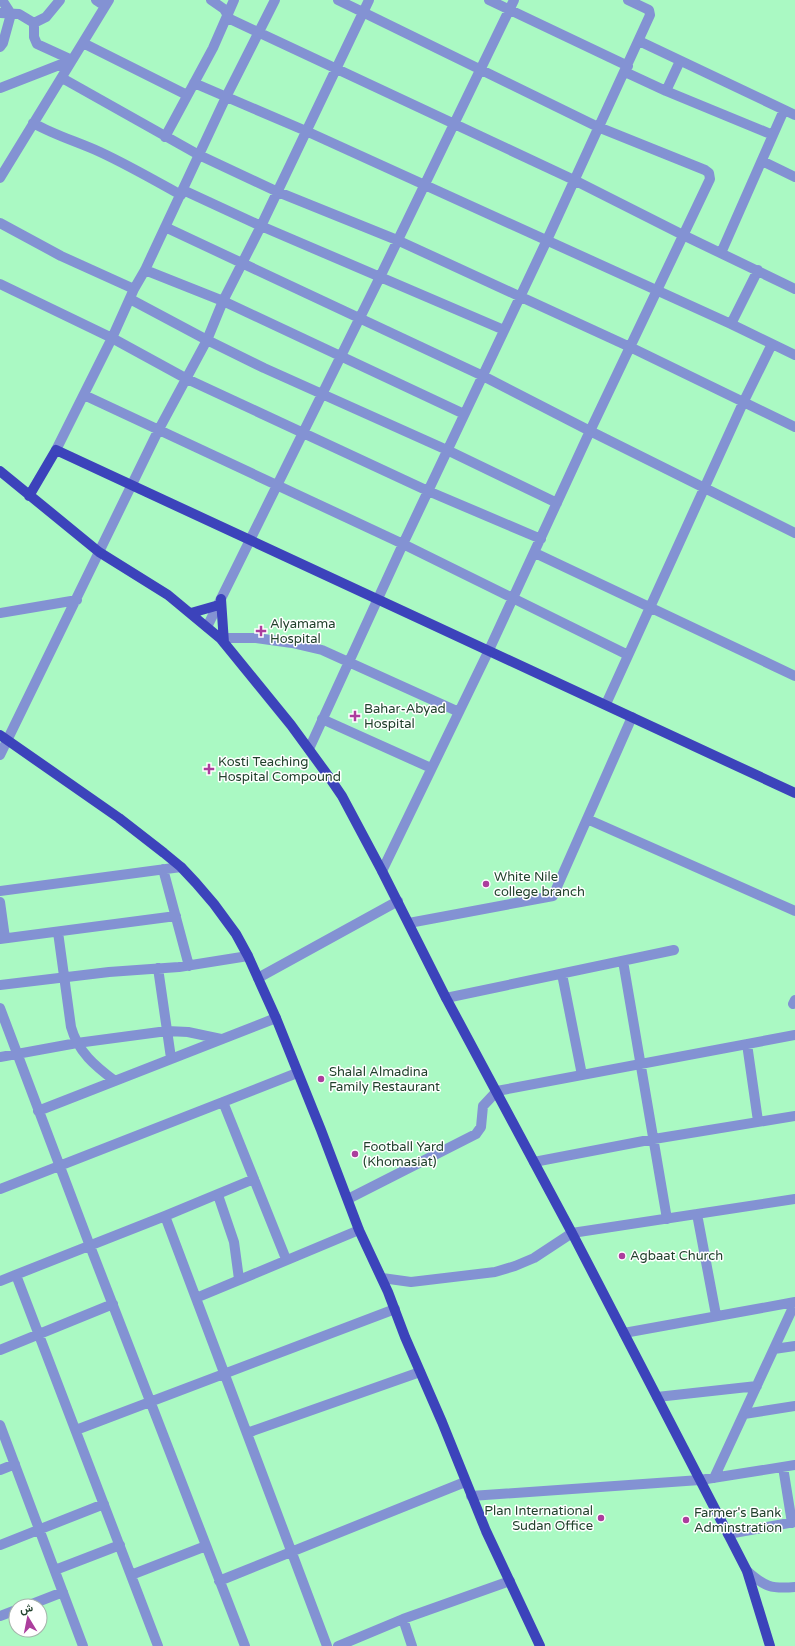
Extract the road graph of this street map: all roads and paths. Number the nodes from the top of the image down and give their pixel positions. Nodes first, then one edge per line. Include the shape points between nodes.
1 (2, 0) edge
2 (60, 0) edge
3 (96, 0) edge
4 (211, 0) edge
5 (234, 0) edge
6 (275, 0) edge
7 (338, 0) edge
8 (369, 0) edge
9 (489, 0) edge
10 (514, 0) edge
11 (628, 0) edge
12 (107, 3) edge
13 (508, 10) junction
14 (363, 12) junction
15 (0, 13) edge
16 (227, 13) junction
17 (11, 14) junction
18 (34, 23) junction
19 (260, 32) junction
20 (639, 41) junction
21 (83, 43) junction
22 (0, 47) edge
23 (72, 60) junction
24 (680, 62) junction
25 (335, 68) junction
26 (480, 69) junction
27 (626, 69) junction
28 (62, 78) junction
29 (194, 83) junction
30 (0, 88) edge
31 (666, 91) junction
32 (187, 95) junction
33 (226, 97) junction
34 (784, 110) junction
35 (795, 115) edge
36 (33, 123) junction
37 (454, 123) junction
38 (598, 128) junction
39 (306, 131) junction
40 (773, 135) junction
41 (165, 137) junction
42 (199, 155) junction
43 (762, 161) junction
44 (2, 172) edge
45 (795, 177) edge
46 (574, 180) junction
47 (424, 184) junction
48 (278, 192) junction
49 (182, 193) junction
50 (0, 224) edge
51 (261, 226) junction
52 (165, 227) junction
53 (683, 235) junction
54 (397, 240) junction
55 (547, 240) junction
56 (721, 253) junction
57 (242, 263) junction
58 (146, 270) junction
59 (758, 270) junction
60 (380, 277) junction
61 (0, 284) edge
62 (795, 289) edge
63 (658, 291) junction
64 (132, 294) junction
65 (520, 297) junction
66 (223, 301) junction
67 (359, 318) junction
68 (732, 324) junction
69 (504, 330) junction
70 (112, 338) junction
71 (207, 340) junction
72 (772, 344) junction
73 (630, 347) junction
74 (795, 355) edge
75 (340, 357) junction
76 (483, 376) junction
77 (187, 379) junction
78 (84, 395) junction
79 (322, 395) junction
80 (743, 403) junction
81 (464, 414) junction
82 (795, 427) edge
83 (158, 431) junction
84 (590, 431) junction
85 (304, 433) junction
86 (56, 450) junction
87 (447, 450) junction
88 (0, 471) edge
89 (276, 484) junction
90 (132, 486) junction
91 (705, 488) junction
92 (428, 491) junction
93 (29, 496) junction
94 (557, 503) junction
95 (795, 533) edge
96 (541, 539) junction
97 (250, 540) junction
98 (403, 544) junction
99 (99, 552) junction
100 (535, 553) junction
101 (513, 598) junction
102 (77, 600) junction
103 (378, 600) junction
104 (220, 602) junction
105 (650, 609) junction
106 (0, 613) edge
107 (191, 613) junction
108 (207, 627) junction
109 (224, 640) junction
110 (489, 650) junction
111 (628, 655) junction
112 (349, 661) junction
113 (795, 676) edge
114 (606, 704) junction
115 (459, 712) junction
116 (632, 717) junction
117 (322, 719) junction
118 (4, 737) edge
119 (309, 748) junction
120 (0, 755) edge
121 (431, 768) junction
122 (795, 793) edge
123 (587, 819) junction
124 (181, 867) junction
125 (163, 869) junction
126 (382, 871) junction
127 (0, 891) edge
128 (398, 901) junction
129 (0, 902) edge
130 (795, 911) edge
131 (176, 916) junction
132 (409, 922) junction
133 (58, 932) junction
134 (2, 939) edge
135 (674, 950) dead end
136 (248, 956) junction
137 (623, 961) junction
138 (189, 966) junction
139 (158, 968) junction
140 (562, 974) junction
141 (64, 977) junction
142 (258, 978) junction
143 (0, 985) edge
144 (446, 998) junction
145 (0, 1008) edge
146 (276, 1018) junction
147 (167, 1031) junction
148 (795, 1035) edge
149 (221, 1040) junction
150 (77, 1043) junction
151 (747, 1044) junction
152 (17, 1054) junction
153 (0, 1058) edge
154 (172, 1058) junction
155 (640, 1064) junction
156 (297, 1073) junction
157 (582, 1075) junction
158 (115, 1081) junction
159 (496, 1091) junction
160 (223, 1102) junction
161 (38, 1111) junction
162 (795, 1116) edge
163 (758, 1121) junction
164 (654, 1139) junction
165 (534, 1162) junction
166 (59, 1165) junction
167 (254, 1179) junction
168 (0, 1189) edge
169 (218, 1195) junction
170 (348, 1198) junction
171 (795, 1199) edge
172 (697, 1214) junction
173 (165, 1216) junction
174 (667, 1219) junction
175 (359, 1230) junction
176 (572, 1233) junction
177 (90, 1246) junction
178 (286, 1260) junction
179 (16, 1274) junction
180 (382, 1278) junction
181 (239, 1279) junction
182 (0, 1281) edge
183 (196, 1298) junction
184 (795, 1303) edge
185 (112, 1304) junction
186 (395, 1309) junction
187 (716, 1315) junction
188 (624, 1333) junction
189 (39, 1334) junction
190 (795, 1346) edge
191 (0, 1350) edge
192 (774, 1350) junction
193 (420, 1372) junction
194 (224, 1374) junction
195 (757, 1386) junction
196 (657, 1397) junction
197 (151, 1402) junction
198 (795, 1406) edge
199 (744, 1414) junction
200 (0, 1425) edge
201 (76, 1430) junction
202 (247, 1433) junction
203 (15, 1464) junction
204 (795, 1465) edge
205 (783, 1467) junction
206 (0, 1470) edge
207 (714, 1478) junction
208 (700, 1480) junction
209 (465, 1482) junction
210 (471, 1496) junction
211 (104, 1504) junction
212 (793, 1523) edge
213 (39, 1530) junction
214 (728, 1534) junction
215 (0, 1545) edge
216 (120, 1545) junction
217 (206, 1546) junction
218 (291, 1552) junction
219 (55, 1570) junction
220 (747, 1571) junction
221 (131, 1574) junction
222 (219, 1581) junction
223 (510, 1581) junction
224 (795, 1587) edge
225 (63, 1592) junction
226 (48, 1598) edge
227 (403, 1619) junction
228 (83, 1646) edge
229 (158, 1646) edge
230 (245, 1646) edge
231 (327, 1646) edge
232 (338, 1646) edge
233 (412, 1646) edge
234 (540, 1646) edge
235 (770, 1646) edge

1 - 17 street
2 - 18 street via 46,17
3 - 12 street
4 - 16 street
5 - 16 street
6 - 19 street
7 - 14 street
8 - 14 street
9 - 13 street
10 - 13 street
11 - 20 street via 650,12
12 - 21 street
13 - 26 street
13 - 27 street
14 - 25 street
14 - 26 street
15 - 17 street
16 - 19 street via 230,19
16 - 29 street via 213,48
17 - 18 street via 18,14
17 - 22 street
18 - 23 street via 37,44
19 - 25 street
19 - 33 street
20 - 24 street
20 - 27 street
21 - 23 street
21 - 32 street
23 - 28 street
23 - 30 street
24 - 31 street
24 - 34 street
25 - 37 street
25 - 39 street
26 - 37 street
26 - 38 street
27 - 31 street
27 - 38 street
28 - 36 street
28 - 41 street
29 - 32 street
29 - 33 street
31 - 40 street
32 - 41 street
33 - 39 street
33 - 42 street
34 - 35 street
34 - 40 street
36 - 44 street
36 - 49 street
37 - 46 street
37 - 47 street
38 - 46 street
38 - 53 street via 709,173 710,179
39 - 47 street
39 - 48 street
40 - 43 street
41 - 42 street
42 - 48 street
42 - 49 street
43 - 45 street
43 - 56 street
46 - 53 street
46 - 55 street
47 - 54 street
47 - 55 street
48 - 51 street
48 - 54 street
49 - 51 street
49 - 52 street
50 - 64 street
51 - 57 street
51 - 60 street
52 - 57 street
52 - 58 street
53 - 56 street
53 - 63 street
54 - 60 street
54 - 65 street
55 - 63 street
55 - 65 street
56 - 59 street
57 - 66 street
57 - 67 street
58 - 64 street
58 - 66 street
59 - 62 street
59 - 68 street
60 - 67 street
60 - 69 street
61 - 70 street
63 - 68 street
63 - 73 street
64 - 70 street
64 - 71 street
65 - 69 street
65 - 73 street
66 - 71 street
66 - 75 street
67 - 75 street
67 - 76 street
68 - 72 street
69 - 76 street
70 - 77 street
70 - 78 street
71 - 77 street
71 - 79 street
72 - 74 street
72 - 80 street
73 - 80 street
73 - 84 street
75 - 79 street
75 - 81 street
76 - 81 street
76 - 84 street
77 - 83 street
77 - 85 street
78 - 83 street
78 - 86 street
79 - 85 street
79 - 87 street
80 - 82 street
80 - 91 street
81 - 87 street
83 - 89 street
83 - 90 street
84 - 91 street
84 - 94 street
85 - 89 street
85 - 92 street
86 - 90 main road
86 - 93 main road
87 - 92 street
87 - 94 street
88 - 93 main road
89 - 97 street
89 - 98 street
90 - 97 main road
90 - 99 street
91 - 95 street
91 - 105 street
92 - 96 street
92 - 98 street
93 - 99 main road
94 - 96 street
96 - 100 street
97 - 103 main road
97 - 104 street
98 - 101 street
98 - 103 street
99 - 102 street
99 - 107 main road via 168,595
100 - 101 street
100 - 105 street
101 - 110 street
101 - 111 street
102 - 106 street
102 - 118 street
103 - 110 main road
103 - 112 street
104 - 107 main road
104 - 108 street
104 - 109 main road
105 - 111 street
105 - 113 street
107 - 108 main road
108 - 109 main road
109 - 112 street via 242,636 292,643 322,650
109 - 119 main road
110 - 114 main road
110 - 115 street
111 - 114 street
112 - 115 street
112 - 117 street
114 - 116 main road
115 - 121 street
116 - 122 main road
116 - 123 street
117 - 119 street
117 - 121 street
118 - 120 street
118 - 124 main road via 142,835
119 - 126 main road via 342,796
121 - 126 street
123 - 130 street
123 - 132 street via 553,896
124 - 125 street
124 - 136 main road via 214,904
125 - 127 street
125 - 131 street
126 - 128 main road
128 - 132 main road
128 - 142 street
129 - 134 street
131 - 133 street
131 - 138 street
132 - 144 main road
133 - 134 street
133 - 141 street
135 - 137 street
136 - 138 street
136 - 142 main road
137 - 140 street
137 - 155 street
138 - 139 street
139 - 141 street
139 - 147 street
140 - 144 street
140 - 157 street
141 - 143 street
141 - 150 street via 71,1027
142 - 146 main road
144 - 159 main road
145 - 152 street
146 - 149 street
146 - 156 main road
147 - 149 street via 188,1032
147 - 150 street
147 - 154 street
148 - 151 street
149 - 154 street
150 - 152 street
150 - 158 street via 91,1062
151 - 155 street
151 - 163 street
152 - 153 street
152 - 161 street
154 - 158 street
155 - 157 street
155 - 164 street
156 - 160 street
156 - 170 main road
157 - 159 street
158 - 161 street
159 - 165 main road
159 - 170 street via 483,1106 481,1127 476,1134
160 - 166 street
160 - 167 street
161 - 166 street
162 - 163 street
163 - 164 street
164 - 165 street
164 - 174 street
165 - 176 main road
166 - 168 street
166 - 177 street
167 - 169 street
167 - 178 street
169 - 173 street
169 - 181 street via 233,1236
170 - 175 main road
171 - 172 street
172 - 174 street
172 - 187 street
173 - 177 street
173 - 183 street
174 - 176 street
175 - 178 street
175 - 180 main road
176 - 180 street via 534,1258 495,1272 411,1282
176 - 188 main road
177 - 179 street
177 - 185 street
178 - 181 street
179 - 182 street
179 - 189 street
180 - 186 main road
181 - 183 street
183 - 194 street
184 - 187 street
184 - 192 street
185 - 189 street
185 - 197 street
186 - 193 main road
186 - 194 street
187 - 188 street
188 - 196 main road
189 - 191 street
189 - 201 street
190 - 192 street
192 - 195 street
193 - 202 street
193 - 209 main road
194 - 197 street
194 - 202 street
195 - 196 street
195 - 199 street
196 - 208 main road
197 - 201 street
197 - 217 street
198 - 199 street
199 - 207 street
200 - 203 street
201 - 211 street
202 - 218 street
203 - 206 street
203 - 213 street
204 - 205 street
205 - 207 street
205 - 212 street
207 - 208 street
208 - 210 street
208 - 214 main road
209 - 210 main road
209 - 218 street
210 - 223 main road
211 - 213 street
211 - 216 street
212 - 214 street
213 - 215 street
213 - 219 street
214 - 220 main road
216 - 219 street
216 - 221 street
217 - 221 street
217 - 222 street
218 - 222 street
218 - 231 street
219 - 225 street
220 - 224 street via 767,1586
220 - 235 main road
221 - 229 street
222 - 230 street
223 - 227 street
223 - 234 main road
225 - 226 street
225 - 228 street
227 - 232 street
227 - 233 street

